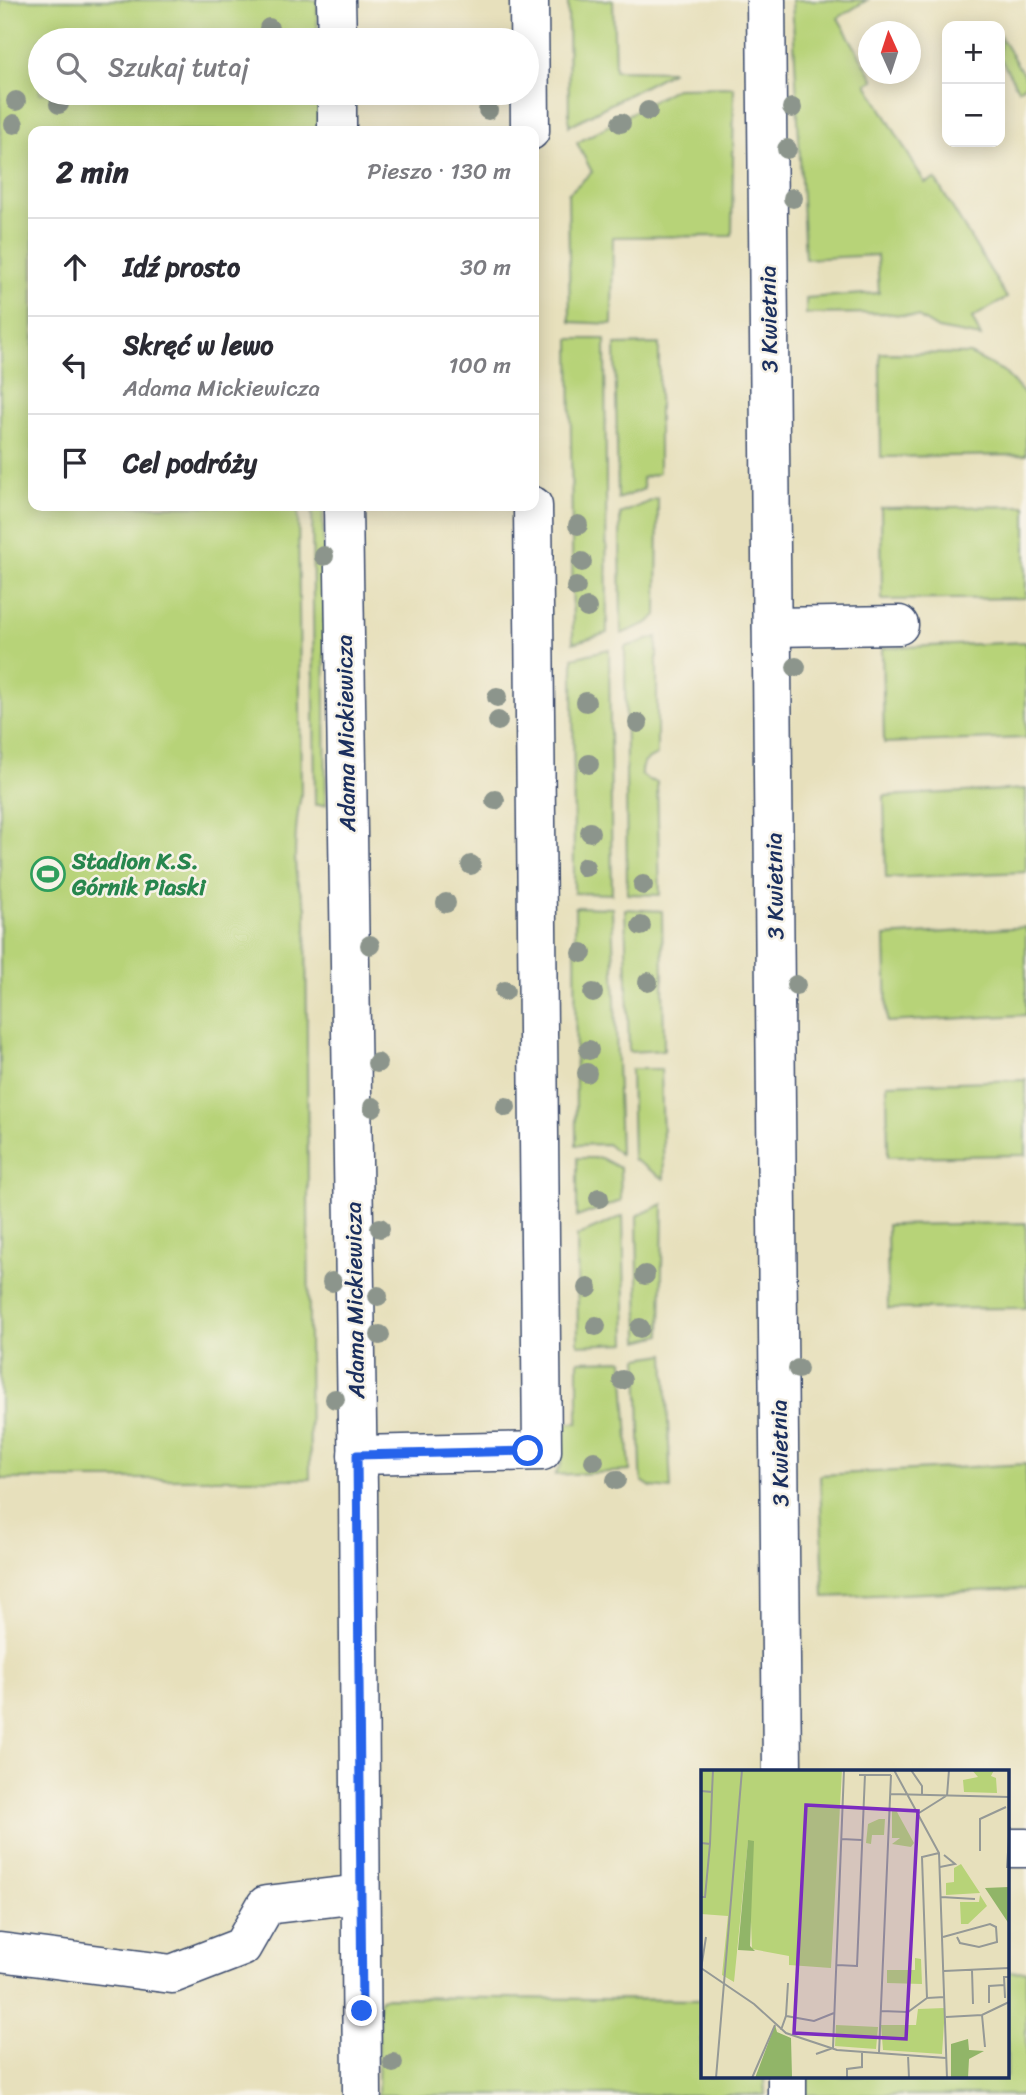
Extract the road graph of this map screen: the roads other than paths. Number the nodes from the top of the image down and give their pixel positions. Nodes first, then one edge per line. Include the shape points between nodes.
1 (336, 0) edge
2 (529, 0) edge
3 (766, 0) edge
4 (337, 28) edge
5 (529, 28) edge
6 (337, 105) edge
7 (530, 105) edge
8 (337, 126) edge
9 (530, 126) edge
10 (343, 511) edge
11 (533, 511) edge
12 (899, 625) dead end
13 (772, 627) junction
14 (357, 1455) junction
15 (782, 1770) edge
16 (360, 1894) junction
17 (0, 1952) edge
18 (362, 2095) edge

1 - 4 street
2 - 5 street
3 - 13 street, 3 Kwietnia
6 - 8 street
7 - 9 street
10 - 14 street, Adama Mickiewicza
11 - 14 street via 542,1451
12 - 13 street
13 - 15 street, 3 Kwietnia
14 - 16 street, Adama Mickiewicza
16 - 17 street via 266,1905 242,1947 172,1975
16 - 18 street, Adama Mickiewicza

